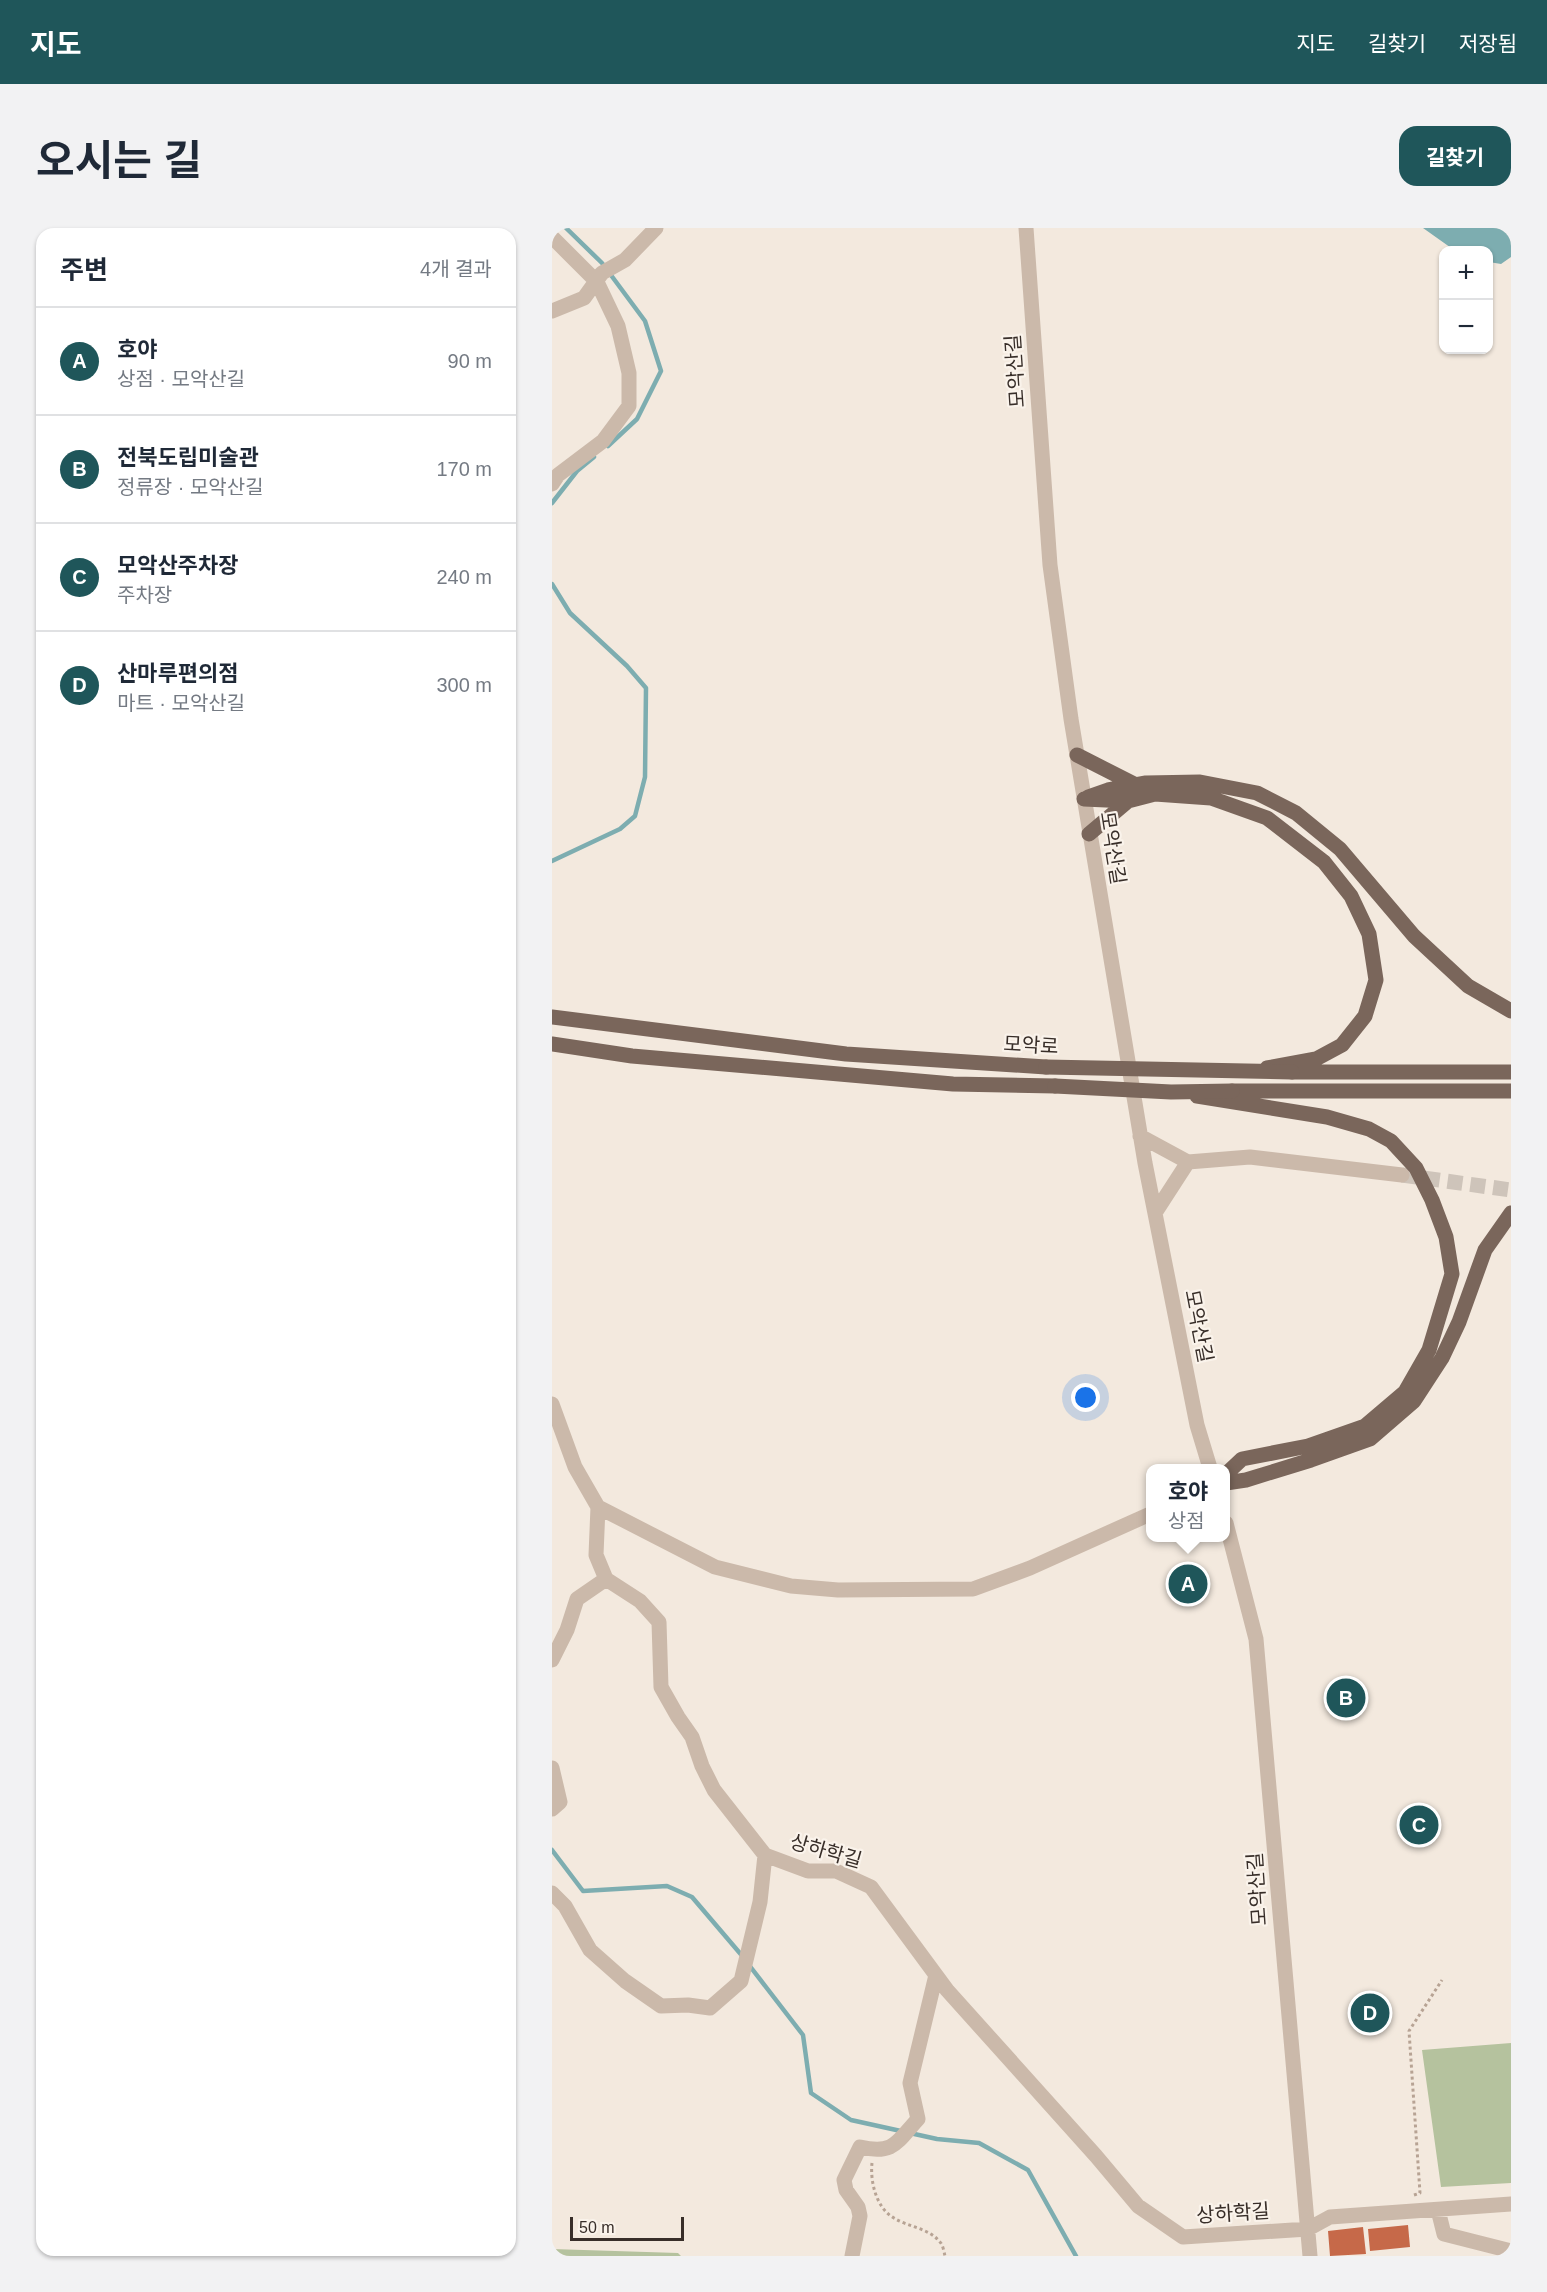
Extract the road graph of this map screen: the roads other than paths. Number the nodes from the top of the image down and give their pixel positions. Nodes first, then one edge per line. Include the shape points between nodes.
1 (656, 228) edge
2 (1026, 228) edge
3 (552, 237) edge
4 (600, 278) junction
5 (552, 311) edge
6 (552, 484) edge
7 (1077, 755) junction
8 (1136, 785) junction
9 (1084, 799) junction
10 (1128, 801) junction
11 (1089, 834) junction
12 (1511, 1011) edge
13 (552, 1017) edge
14 (552, 1044) edge
15 (1216, 1071) junction
16 (1511, 1072) edge
17 (1511, 1091) edge
18 (1171, 1092) junction
19 (1140, 1136) junction
20 (1188, 1162) junction
21 (1402, 1175) tunnel mouth
22 (1155, 1213) junction
23 (1511, 1213) edge
24 (552, 1404) edge
25 (1209, 1464) edge
26 (1230, 1470) edge
27 (1230, 1482) edge
28 (598, 1507) junction
29 (1146, 1516) edge
30 (1230, 1538) edge
31 (606, 1579) junction
32 (552, 1660) edge
33 (552, 1768) edge
34 (552, 1809) edge
35 (765, 1855) junction
36 (552, 1893) edge
37 (936, 1976) junction
38 (1511, 2204) edge
39 (1438, 2210) junction
40 (1308, 2229) junction
41 (1511, 2251) edge
42 (852, 2256) edge
43 (1310, 2256) edge

1 - 4 street via 625,260
2 - 7 street, 모악산길 via 1050,565
3 - 4 street
4 - 5 street via 584,298
4 - 6 street via 618,326 629,373 629,406 603,441 558,475
7 - 8 main road
7 - 9 street, 모악산길
8 - 9 main road
8 - 12 main road via 1200,782 1257,793 1296,813 1340,849 1414,936 1468,986
9 - 10 main road
9 - 11 street, 모악산길
10 - 11 main road
10 - 15 main road via 1155,794 1211,798 1268,818 1324,862 1351,896 1370,934 1376,980 1365,1016 1342,1045 1316,1059
11 - 19 street, 모악산길
13 - 15 main road, 모악로, bridge via 846,1054 1046,1067
14 - 18 main road, 모악로, bridge via 632,1056 953,1084
15 - 16 main road, 모악로, bridge
17 - 18 main road, 모악로, bridge
18 - 26 main road via 1327,1117 1369,1129 1391,1141 1416,1168 1432,1200 1446,1237 1452,1274 1429,1350 1405,1392 1365,1426 1308,1446 1242,1459
19 - 20 street
19 - 22 street, 모악산길
20 - 21 street via 1250,1157
20 - 22 street
22 - 25 street, 모악산길 via 1197,1425
23 - 27 main road via 1485,1250 1442,1358 1414,1401 1370,1438 1311,1460
24 - 28 street via 575,1467
28 - 29 street via 715,1567 791,1586 838,1590 973,1589
28 - 31 street via 596,1555
30 - 40 street, 모악산길 via 1256,1638 1266,1726
31 - 32 street via 577,1599
31 - 35 street, 상하학길 via 640,1601 659,1622 661,1687 692,1737 714,1790
33 - 34 street via 560,1802
35 - 36 street via 760,1902 741,1981 710,2008 661,2006 625,1981 590,1950 565,1906
35 - 37 street, 상하학길 via 808,1871 836,1871 871,1887
37 - 40 street, 상하학길 via 1138,2206 1183,2237
37 - 42 street via 910,2083 918,2119 893,2147 876,2151 860,2147 844,2180 860,2216
38 - 39 street
39 - 40 street via 1330,2217
39 - 41 street via 1444,2234
40 - 43 street, 모악산길

